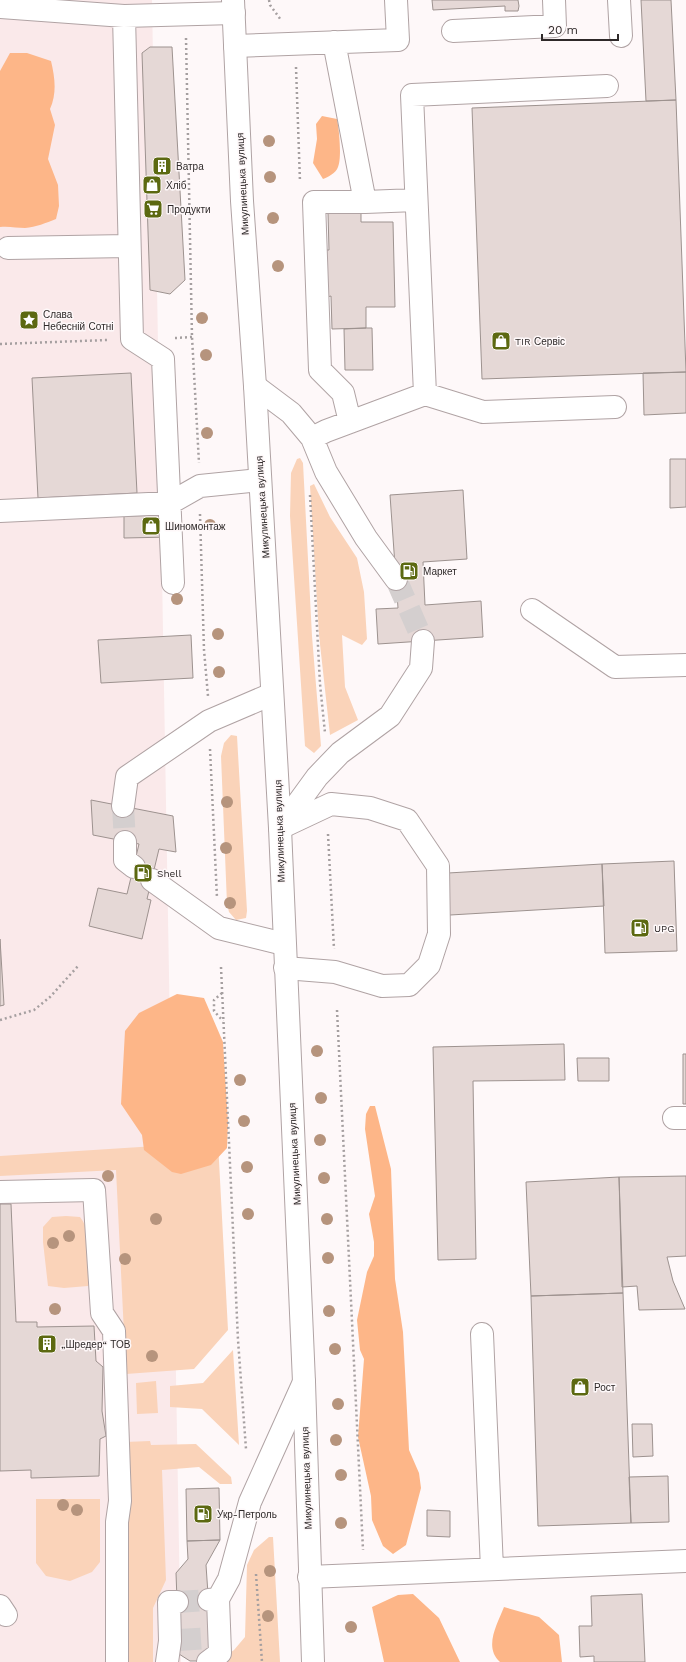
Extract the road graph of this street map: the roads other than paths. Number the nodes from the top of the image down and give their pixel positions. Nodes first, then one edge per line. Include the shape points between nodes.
1 (396, 0) edge
2 (554, 0) edge
3 (619, 0) edge
4 (11, 5) edge
5 (233, 6) edge
6 (124, 16) junction
7 (453, 31) dead end
8 (621, 36) dead end
9 (334, 42) junction
10 (235, 46) junction
11 (607, 86) dead end
12 (416, 200) junction
13 (365, 202) junction
14 (128, 246) junction
15 (8, 248) dead end
16 (255, 386) junction
17 (425, 394) junction
18 (616, 407) dead end
19 (350, 422) junction
20 (312, 438) junction
21 (260, 480) junction
22 (170, 503) junction
23 (0, 511) edge
24 (396, 579) tunnel mouth
25 (173, 583) dead end
26 (532, 610) dead end
27 (423, 641) tunnel mouth
28 (686, 665) edge
29 (272, 694) junction
30 (123, 806) tunnel mouth
31 (280, 828) junction
32 (125, 842) tunnel mouth
33 (134, 867) dead end
34 (152, 880) dead end
35 (284, 944) junction
36 (285, 968) junction
37 (0, 1192) edge
38 (482, 1334) dead end
39 (304, 1382) junction
40 (686, 1561) edge
41 (492, 1569) junction
42 (309, 1577) junction
43 (177, 1602) dead end
44 (118, 1662) edge
45 (167, 1662) edge
46 (208, 1662) edge
47 (313, 1662) edge

1 - 9 main road via 398,40
2 - 7 main road via 555,26
3 - 8 main road
4 - 6 main road
5 - 6 main road via 186,14
5 - 10 main road, Микулинецька вулиця
6 - 14 main road
9 - 10 main road
9 - 13 main road
10 - 16 main road, Микулинецька вулиця via 242,201
11 - 12 main road via 412,95
12 - 13 main road
12 - 17 main road
13 - 19 main road via 314,202 320,370 343,393
14 - 15 main road
14 - 22 main road via 132,339 163,359
16 - 20 main road via 291,413
16 - 21 main road, Микулинецька вулиця
17 - 18 main road via 483,412
17 - 19 main road
19 - 20 main road
20 - 24 main road via 326,472 366,538
21 - 22 main road via 200,486
21 - 29 main road, Микулинецька вулиця
22 - 23 main road
22 - 25 main road
26 - 28 main road via 615,667
27 - 31 main road via 421,668 390,716 340,754 317,777
29 - 30 main road via 209,721 127,777
29 - 31 main road, Микулинецька вулиця
31 - 35 main road, Микулинецька вулиця
31 - 36 main road via 331,804 370,808 407,820 438,866 439,934 429,965 409,985 382,986 335,972
32 - 33 main road via 125,860
34 - 35 main road via 219,928
35 - 36 main road, Микулинецька вулиця
36 - 39 main road, Микулинецька вулиця
37 - 44 main road via 94,1190 102,1313 114,1331 120,1501 117,1522
38 - 41 main road
39 - 42 main road, Микулинецька вулиця
39 - 46 main road via 250,1502 229,1579 213,1599 215,1638 220,1653
40 - 41 main road
41 - 42 main road
42 - 47 main road, Микулинецька вулиця
43 - 45 main road via 168,1602 175,1640

